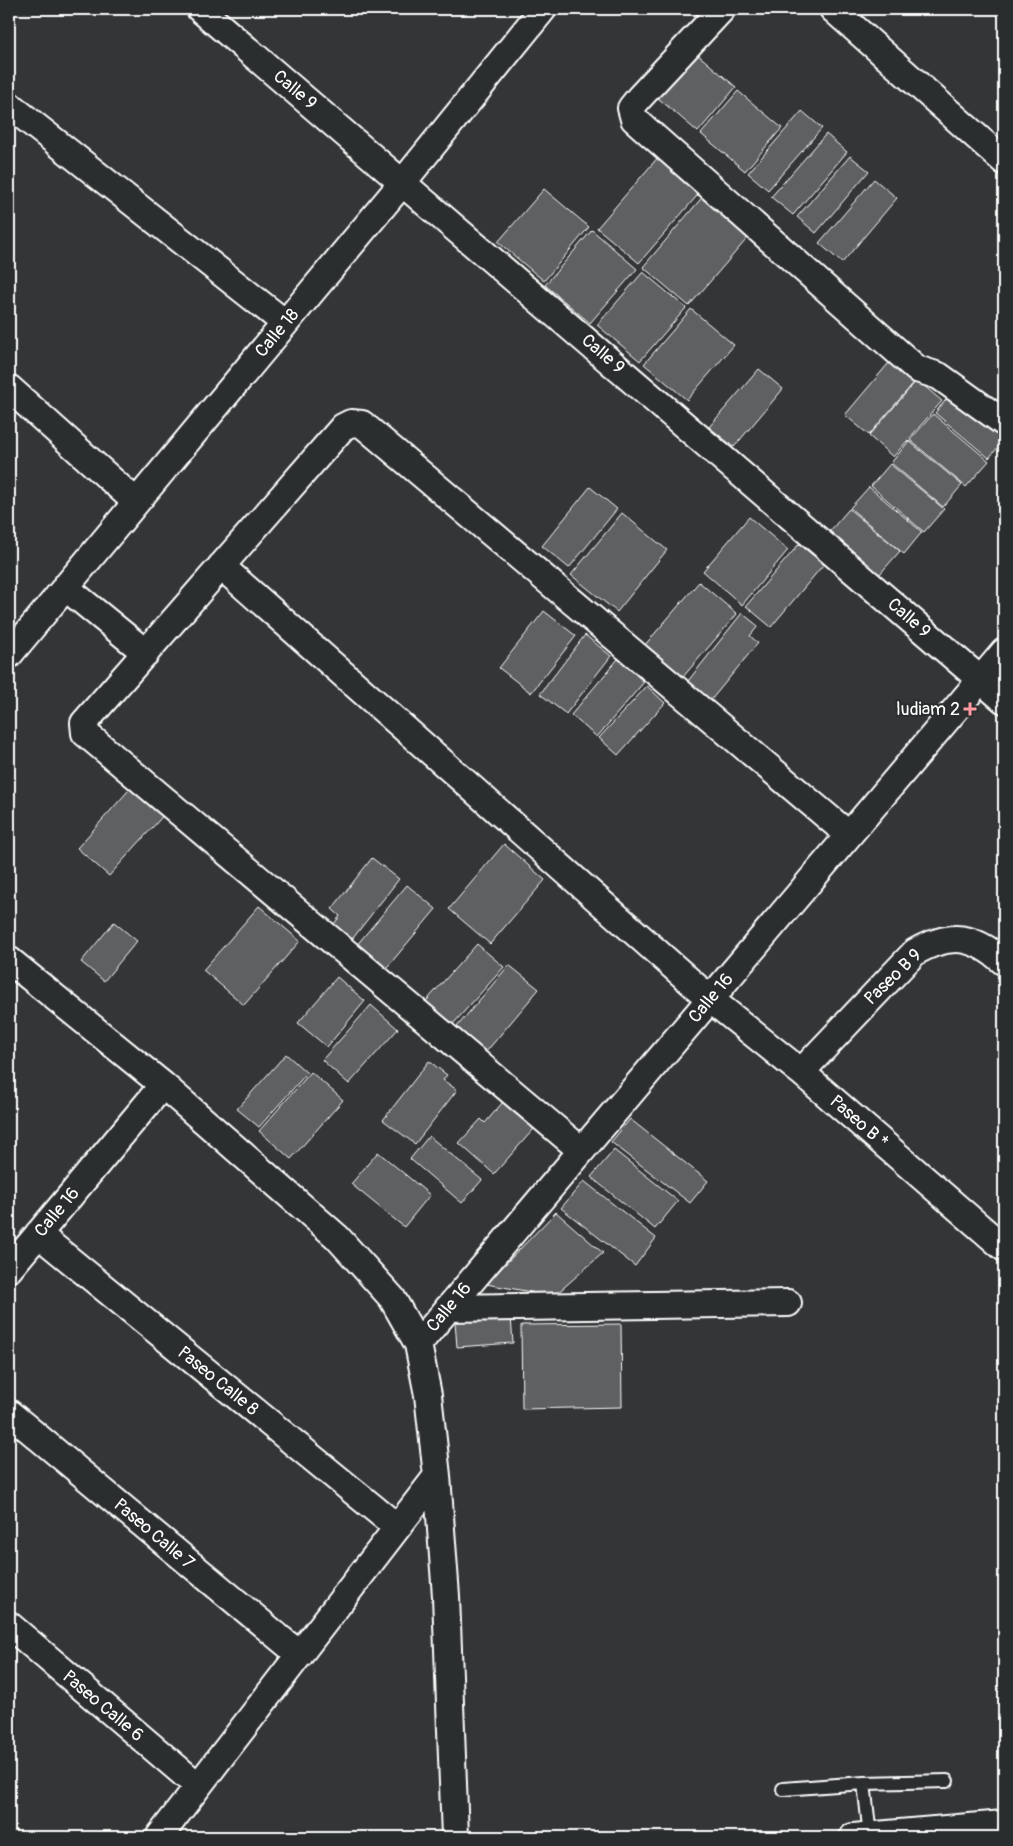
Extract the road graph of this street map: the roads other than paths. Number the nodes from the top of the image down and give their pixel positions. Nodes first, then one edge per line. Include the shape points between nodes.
1 (200, 9) edge
2 (722, 9) edge
3 (833, 9) edge
4 (535, 12) edge
5 (9, 104) edge
6 (1004, 161) edge
7 (403, 182) junction
8 (285, 323) junction
9 (9, 388) edge
10 (1003, 422) dead end
11 (136, 502) junction
12 (221, 566) junction
13 (65, 587) junction
14 (1004, 652) edge
15 (146, 653) junction
16 (9, 654) edge
17 (981, 680) junction
18 (1004, 700) edge
19 (849, 835) junction
20 (9, 960) edge
21 (1004, 962) edge
22 (710, 1000) junction
23 (801, 1072) junction
24 (164, 1085) junction
25 (582, 1150) junction
26 (38, 1234) junction
27 (1004, 1248) edge
28 (9, 1270) edge
29 (788, 1303) dead end
30 (448, 1308) junction
31 (418, 1344) junction
32 (9, 1413) edge
33 (437, 1476) junction
34 (397, 1527) junction
35 (9, 1626) edge
36 (300, 1655) junction
37 (947, 1781) dead end
38 (864, 1783) junction
39 (198, 1786) junction
40 (783, 1789) dead end
41 (1004, 1824) edge
42 (159, 1837) edge
43 (455, 1837) edge
44 (861, 1837) edge

1 - 7 street, Calle 9
2 - 10 street via 631,108 634,119 917,369 940,376
3 - 6 street
4 - 7 street, Calle 18
5 - 8 street
7 - 8 street, Calle 18
7 - 17 street, Calle 9
8 - 11 street, Calle 18
9 - 11 street
11 - 13 street, Calle 18
12 - 15 street
12 - 19 street via 343,427 351,423 362,424
12 - 22 street, Paseo B *
13 - 15 street
13 - 16 street, Calle 18
14 - 17 street, Calle 16
15 - 25 street via 84,723 85,733
17 - 18 street, Calle 9
17 - 19 street, Calle 16
19 - 22 street, Calle 16
20 - 24 street
21 - 23 street, Paseo B 9 via 971,940 952,939 927,945 915,952
22 - 23 street, Paseo B *
22 - 25 street, Calle 16
23 - 27 street, Paseo B *
24 - 26 street, Calle 16
24 - 31 street via 337,1237 392,1298
25 - 30 street, Calle 16
26 - 28 street, Calle 16
26 - 34 street, Paseo Calle 8
29 - 30 street
30 - 31 street, Calle 16
31 - 33 street via 428,1395
32 - 36 street, Paseo Calle 7
33 - 34 street
33 - 43 street via 446,1596
34 - 36 street
35 - 39 street, Paseo Calle 6
36 - 39 street
37 - 38 lane
38 - 40 lane
38 - 44 lane
39 - 42 street
41 - 44 street

